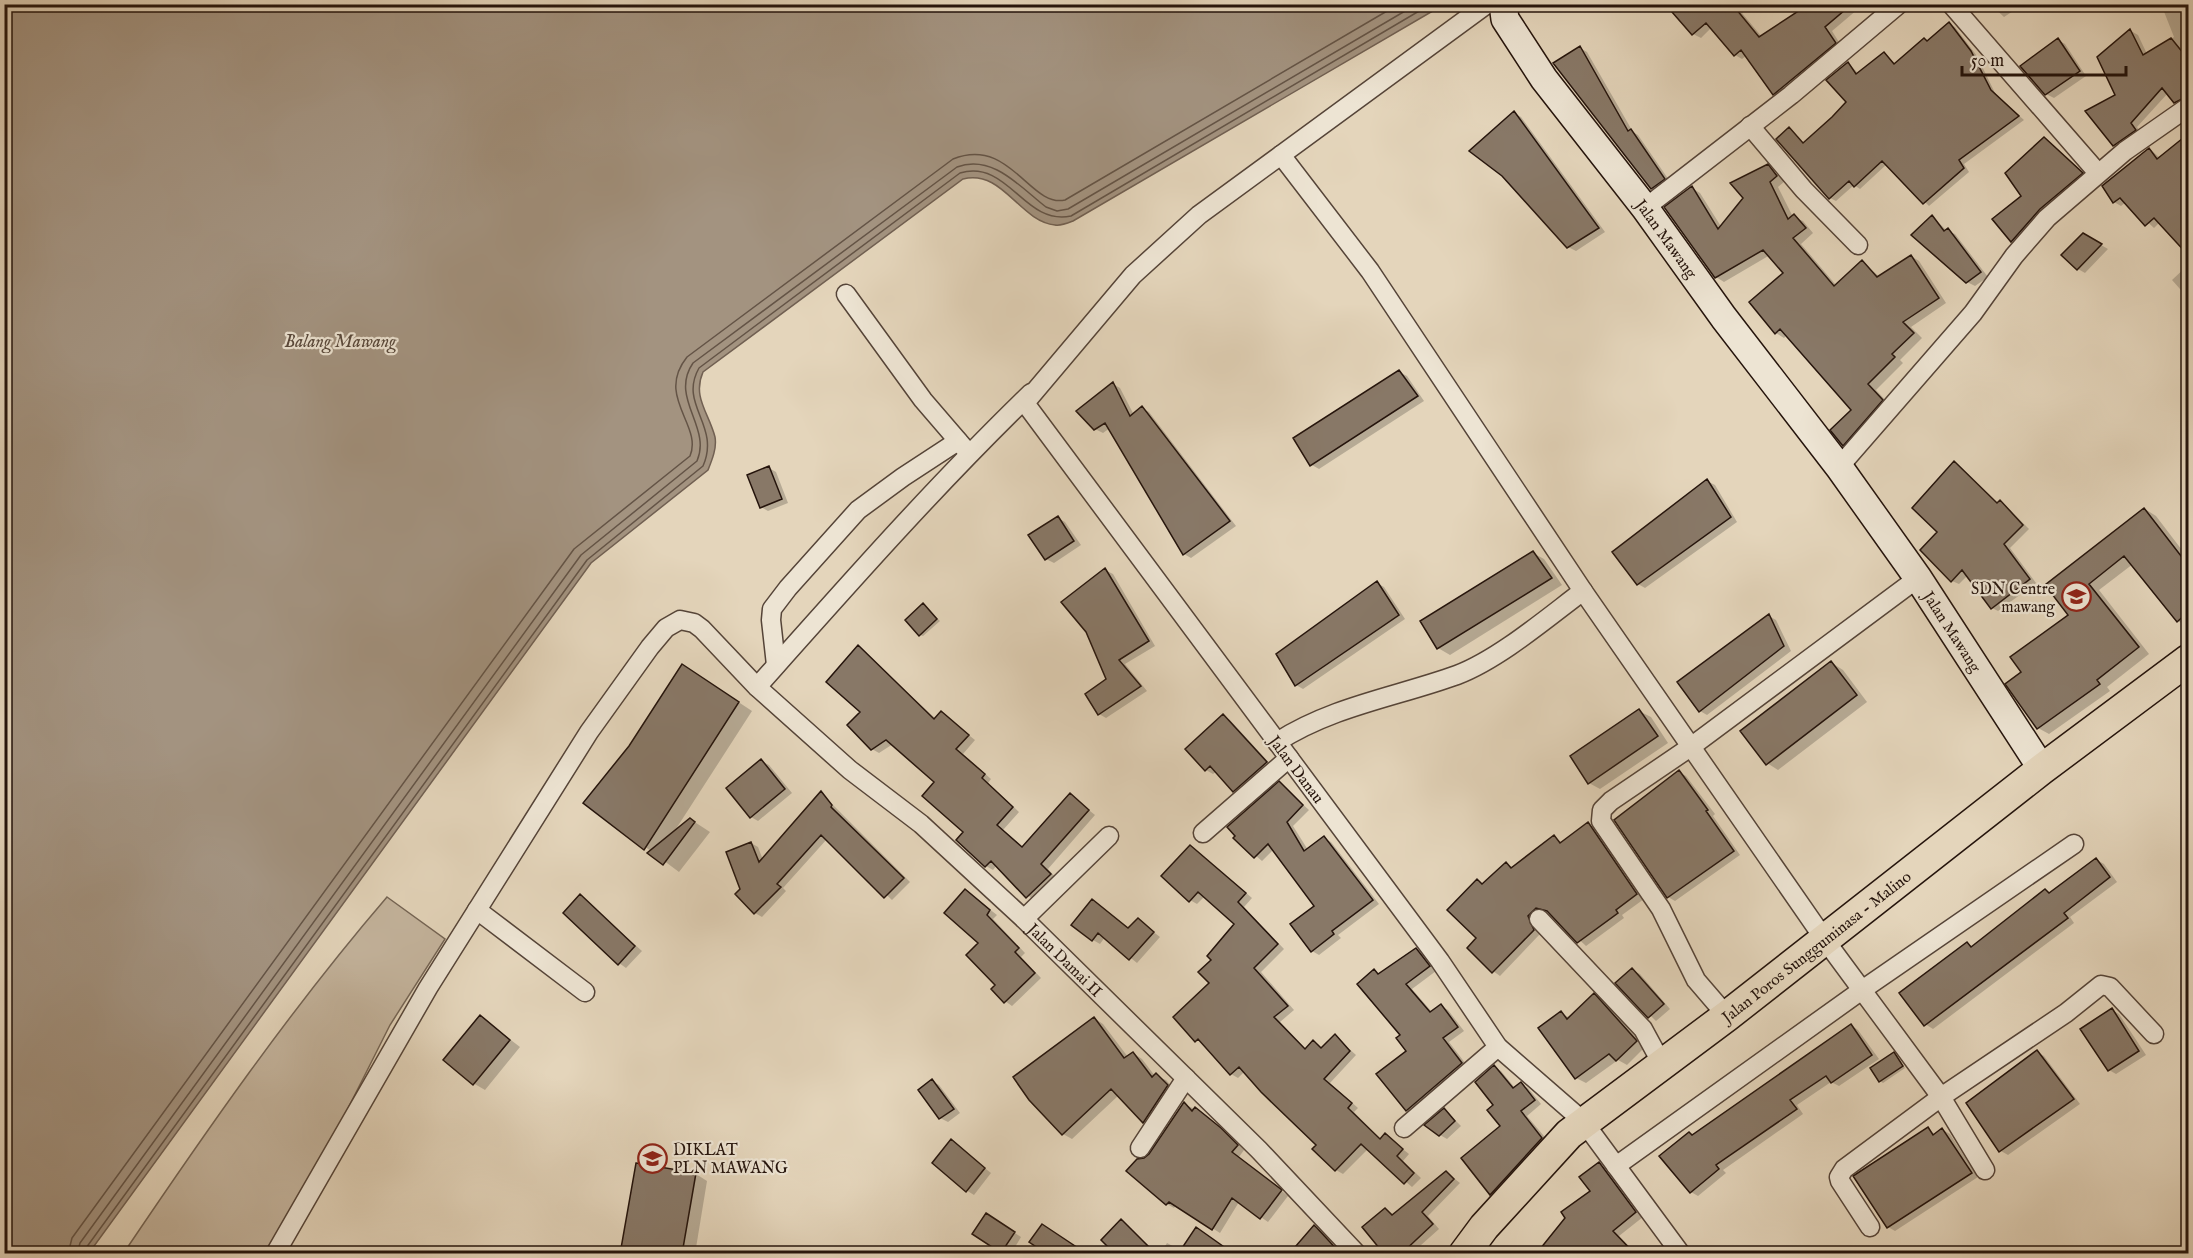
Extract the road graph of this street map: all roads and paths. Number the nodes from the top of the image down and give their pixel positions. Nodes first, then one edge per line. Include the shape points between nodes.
1 (1487, 4) edge
2 (1503, 4) edge
3 (1899, 4) edge
4 (1951, 4) edge
5 (2188, 107) edge
6 (1750, 126) junction
7 (1281, 155) junction
8 (2098, 173) junction
9 (1645, 208) junction
10 (1858, 245) dead end
11 (850, 301) dead end
12 (1037, 388) junction
13 (964, 447) junction
14 (1839, 467) junction
15 (1918, 578) junction
16 (1583, 591) junction
17 (2188, 660) edge
18 (776, 665) junction
19 (757, 687) junction
20 (1277, 742) junction
21 (1692, 746) junction
22 (1289, 758) junction
23 (2042, 769) junction
24 (1203, 833) dead end
25 (1109, 836) dead end
26 (2074, 844) dead end
27 (477, 910) junction
28 (1024, 919) junction
29 (1539, 919) dead end
30 (1825, 940) junction
31 (1862, 990) junction
32 (585, 992) dead end
33 (1727, 1016) junction
34 (2154, 1034) dead end
35 (1498, 1047) junction
36 (1662, 1064) junction
37 (1186, 1078) junction
38 (1941, 1097) junction
39 (1583, 1121) junction
40 (1404, 1128) dead end
41 (1140, 1148) dead end
42 (1616, 1166) junction
43 (1985, 1170) dead end
44 (1869, 1227) dead end
45 (1467, 1252) edge
46 (275, 1254) edge
47 (1357, 1254) edge
48 (1681, 1254) edge

1 - 7 street
2 - 9 street, Jalan Mawang via 1508,25 1544,79
3 - 6 street
4 - 8 street
5 - 8 street
6 - 9 street
6 - 10 street via 1804,190
7 - 12 street via 1199,216 1133,275
7 - 16 street via 1370,271
8 - 14 street via 2047,218 1973,313
9 - 14 street, Jalan Mawang
11 - 13 street via 922,400
12 - 13 street
12 - 20 street, Jalan Danau via 1025,403
13 - 18 street
13 - 18 street via 903,477 858,510 788,588 772,609
14 - 15 street, Jalan Mawang
15 - 21 street
15 - 23 street, Jalan Mawang
16 - 20 street via 1510,644 1459,674 1336,712
16 - 21 street
17 - 23 main road, Jalan Poros Sungguminasa - Malino
18 - 19 street
19 - 27 street, Jalan Damai II via 694,623 680,620 666,628 589,732
19 - 28 street, Jalan Damai II via 850,770 921,825
20 - 22 street, Jalan Danau
21 - 30 street
21 - 33 street via 1611,801 1599,817 1661,909 1696,980
22 - 24 street
22 - 35 street, Jalan Danau via 1440,961
23 - 30 main road, Jalan Poros Sungguminasa - Malino
25 - 28 street
26 - 31 street
27 - 32 street
27 - 46 street, Jalan Damai II via 428,987
28 - 37 street, Jalan Damai II
29 - 36 street via 1643,1029
30 - 31 street
30 - 33 main road, Jalan Poros Sungguminasa - Malino
31 - 38 street
31 - 42 street
33 - 36 main road, Jalan Poros Sungguminasa - Malino
34 - 38 street via 2105,984
35 - 39 street, Jalan Danau
35 - 40 street
36 - 39 main road, Jalan Poros Sungguminasa - Malino
37 - 41 street
37 - 47 street, Jalan Damai II
38 - 43 street
38 - 44 street via 1841,1173 1839,1181
39 - 42 street, Jalan Danau
39 - 45 main road, Jalan Poros Sungguminasa - Malino via 1524,1181
42 - 48 street, Jalan Danau

